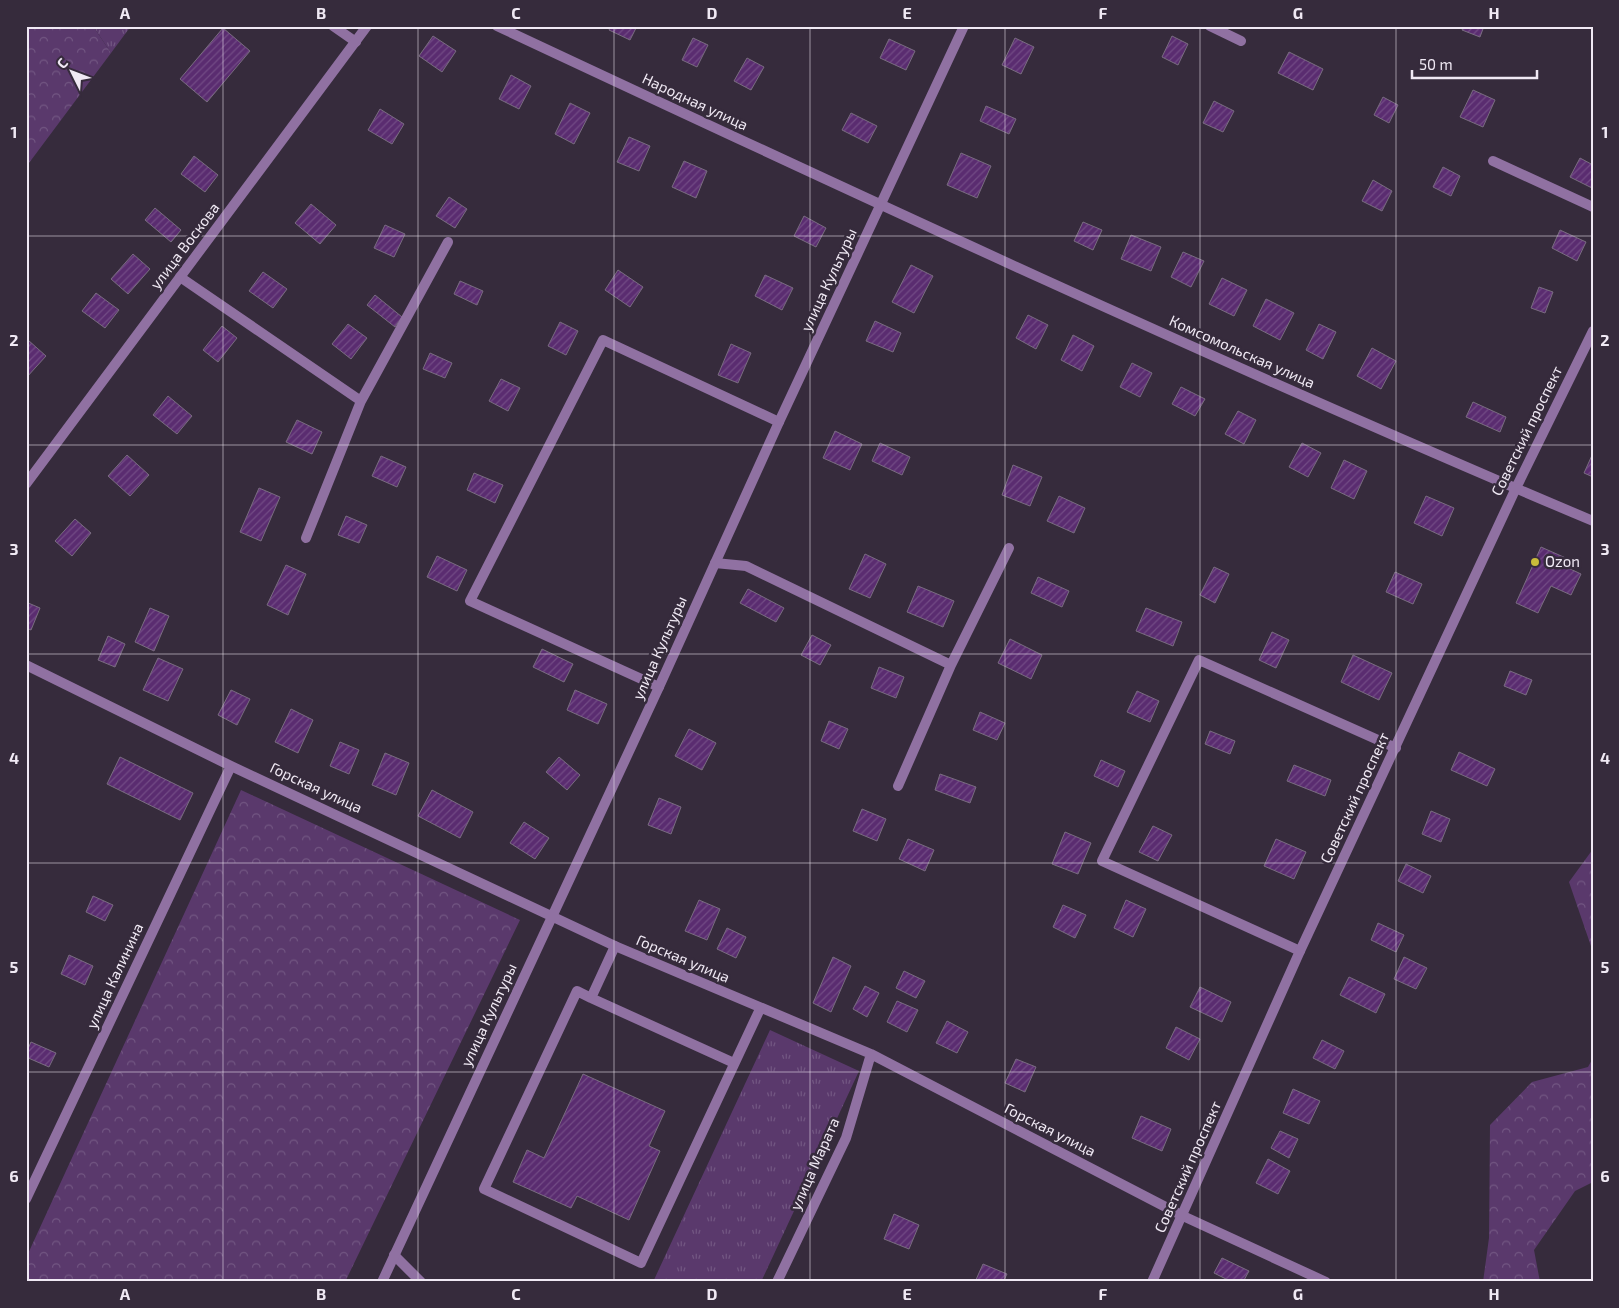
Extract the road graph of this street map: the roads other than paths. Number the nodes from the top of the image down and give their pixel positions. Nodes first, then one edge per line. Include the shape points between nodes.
1 (333, 26) edge
2 (367, 26) edge
3 (497, 26) edge
4 (964, 26) edge
5 (1210, 26) edge
6 (1241, 41) dead end
7 (356, 42) junction
8 (1493, 160) dead end
9 (881, 206) junction
10 (1593, 207) edge
11 (448, 242) dead end
12 (180, 277) junction
13 (1593, 331) edge
14 (361, 401) junction
15 (779, 422) junction
16 (26, 484) edge
17 (1516, 488) junction
18 (1593, 521) edge
19 (306, 538) dead end
20 (1009, 548) dead end
21 (715, 563) junction
22 (26, 665) edge
23 (951, 665) junction
24 (659, 687) junction
25 (1396, 748) junction
26 (231, 766) junction
27 (898, 786) dead end
28 (552, 916) junction
29 (615, 946) junction
30 (1300, 951) junction
31 (591, 998) junction
32 (760, 1009) junction
33 (871, 1054) junction
34 (734, 1063) junction
35 (26, 1200) edge
36 (1183, 1216) junction
37 (394, 1255) junction
38 (418, 1280) edge
39 (382, 1282) edge
40 (777, 1282) edge
41 (1152, 1282) edge
42 (1326, 1282) edge

1 - 7 street
2 - 7 street, улица Воскова
3 - 9 street, Народная улица
4 - 9 street, улица Культуры
5 - 6 street
7 - 12 street, улица Воскова
8 - 10 street
9 - 15 street, улица Культуры
9 - 17 street, Комсомольская улица via 1367,425
11 - 14 street
12 - 14 street
12 - 16 street, улица Воскова
13 - 17 street, Советский проспект
14 - 19 street
15 - 21 street, улица Культуры
15 - 24 street via 603,340 470,600
17 - 18 street, Комсомольская улица
17 - 25 street, Советский проспект
20 - 23 street
21 - 23 street via 746,566
21 - 24 street, улица Культуры
22 - 26 street, Горская улица
23 - 27 street
24 - 28 street, улица Культуры
25 - 30 street, Советский проспект
25 - 30 street via 1199,660 1102,861
26 - 28 street, Горская улица
26 - 35 street, улица Калинина
28 - 29 street, Горская улица
28 - 37 street, улица Культуры
29 - 31 street
29 - 32 street, Горская улица
30 - 36 street, Советский проспект
31 - 34 street
31 - 34 street via 577,991 484,1189 641,1262
32 - 33 street, Горская улица
32 - 34 street
33 - 36 street, Горская улица
33 - 40 street, улица Марата via 846,1138
36 - 41 street, Советский проспект
36 - 42 street, Горская улица
37 - 38 street
37 - 39 street, улица Культуры

